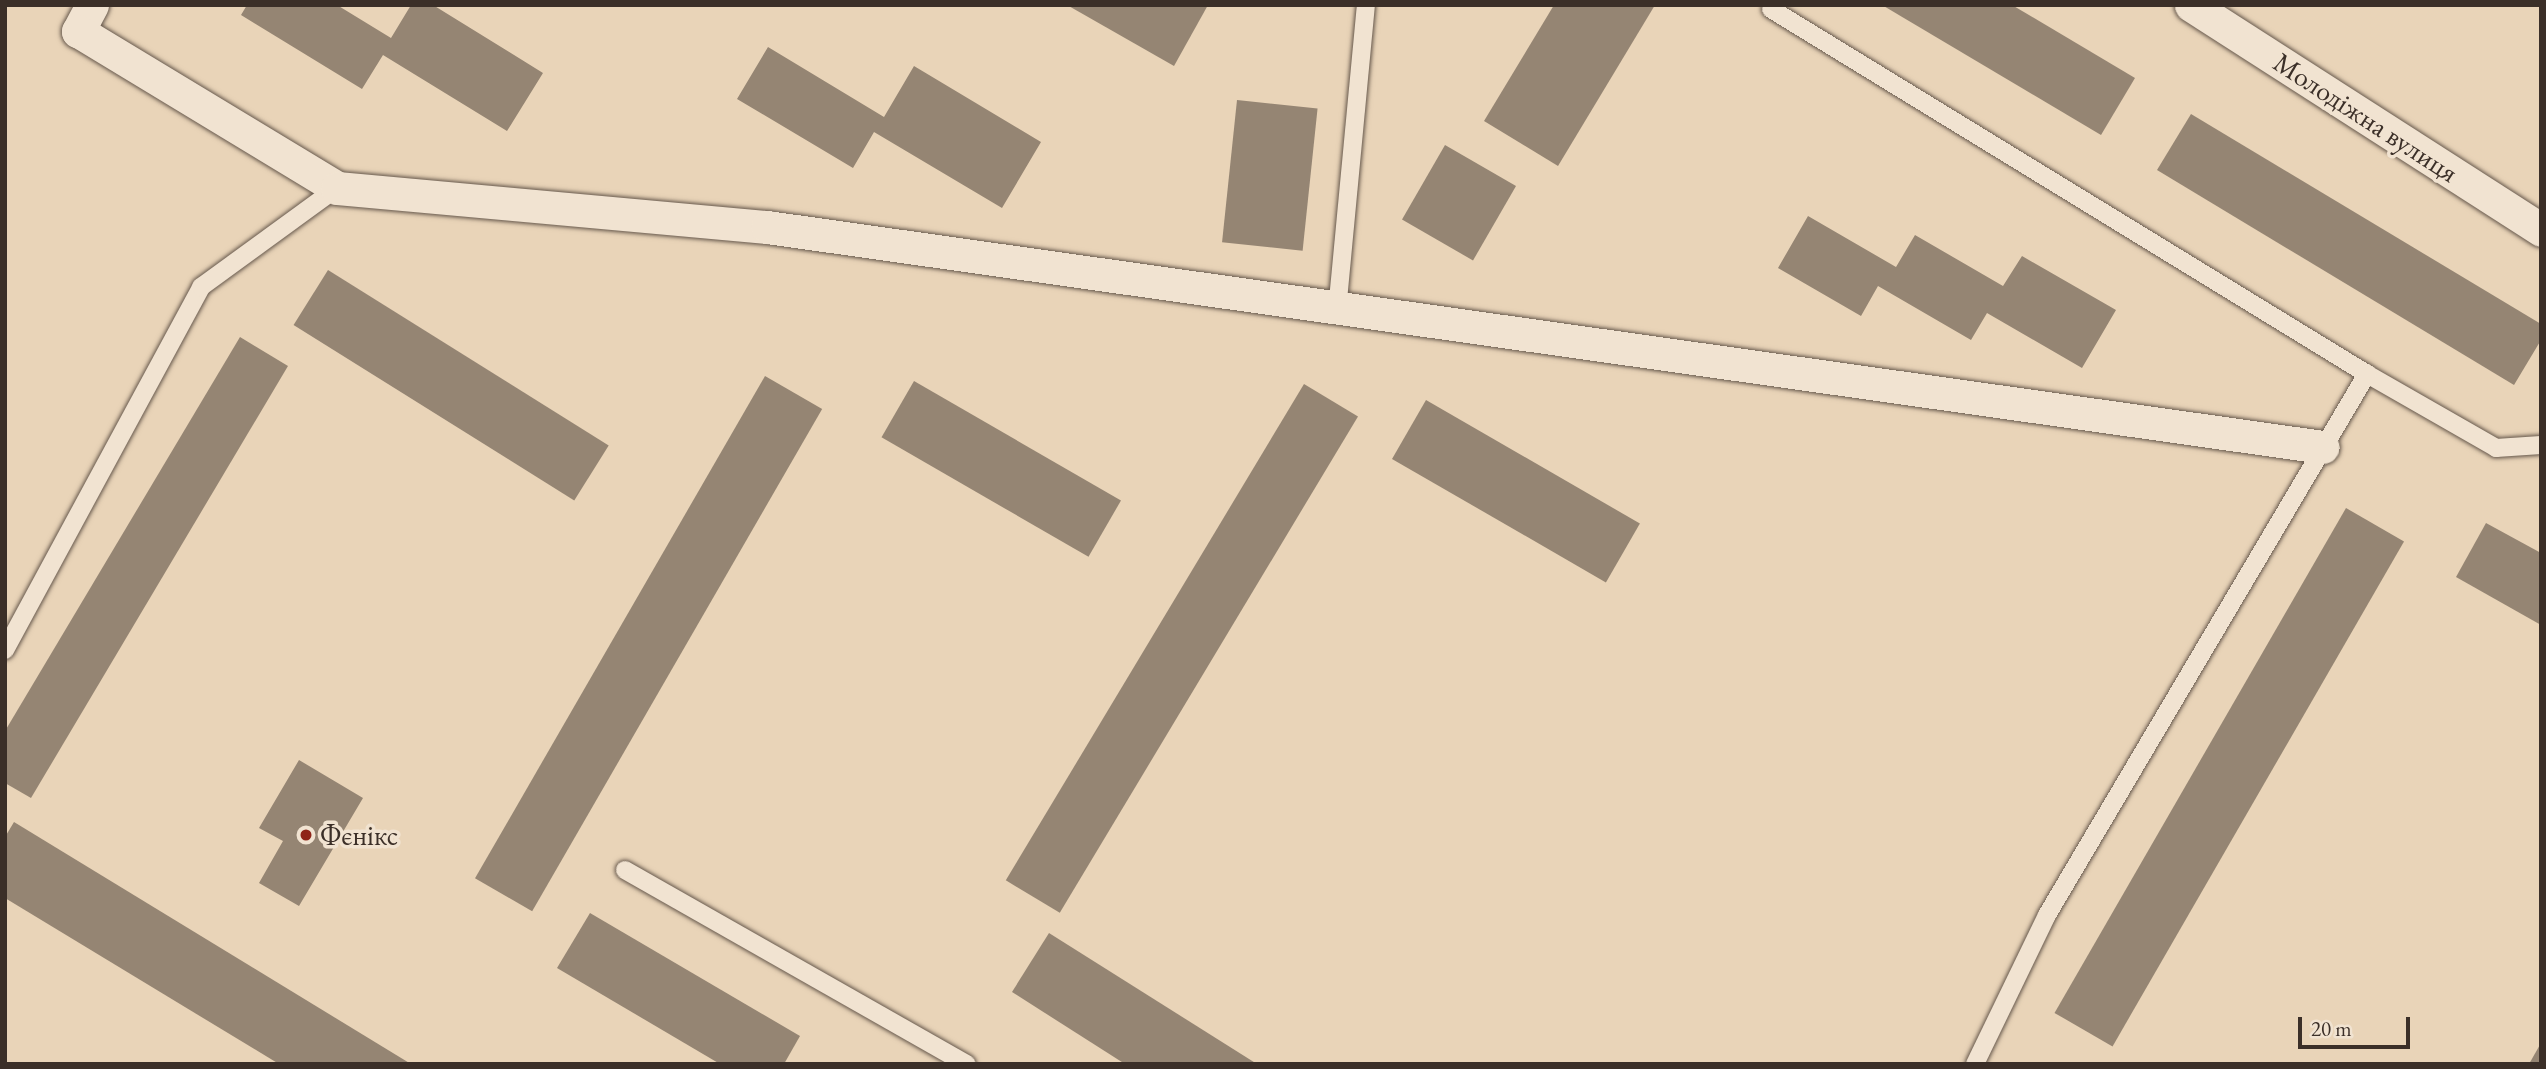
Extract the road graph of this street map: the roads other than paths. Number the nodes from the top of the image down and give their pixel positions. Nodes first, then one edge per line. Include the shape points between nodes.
1 (92, 5) edge
2 (1366, 5) edge
3 (2191, 5) edge
4 (1771, 9) dead end
5 (337, 188) junction
6 (2541, 230) edge
7 (1337, 311) junction
8 (2367, 374) junction
9 (2541, 445) edge
10 (2323, 447) junction
11 (5, 650) edge
12 (625, 870) dead end
13 (967, 1064) edge
14 (1975, 1064) edge

1 - 5 street via 78,31
2 - 7 lane
3 - 6 street, Молодіжна вулиця
4 - 8 lane
5 - 7 street via 767,227
5 - 11 lane via 201,287
7 - 10 street
8 - 9 lane via 2496,448
8 - 10 lane
10 - 14 lane via 2047,915
12 - 13 lane

